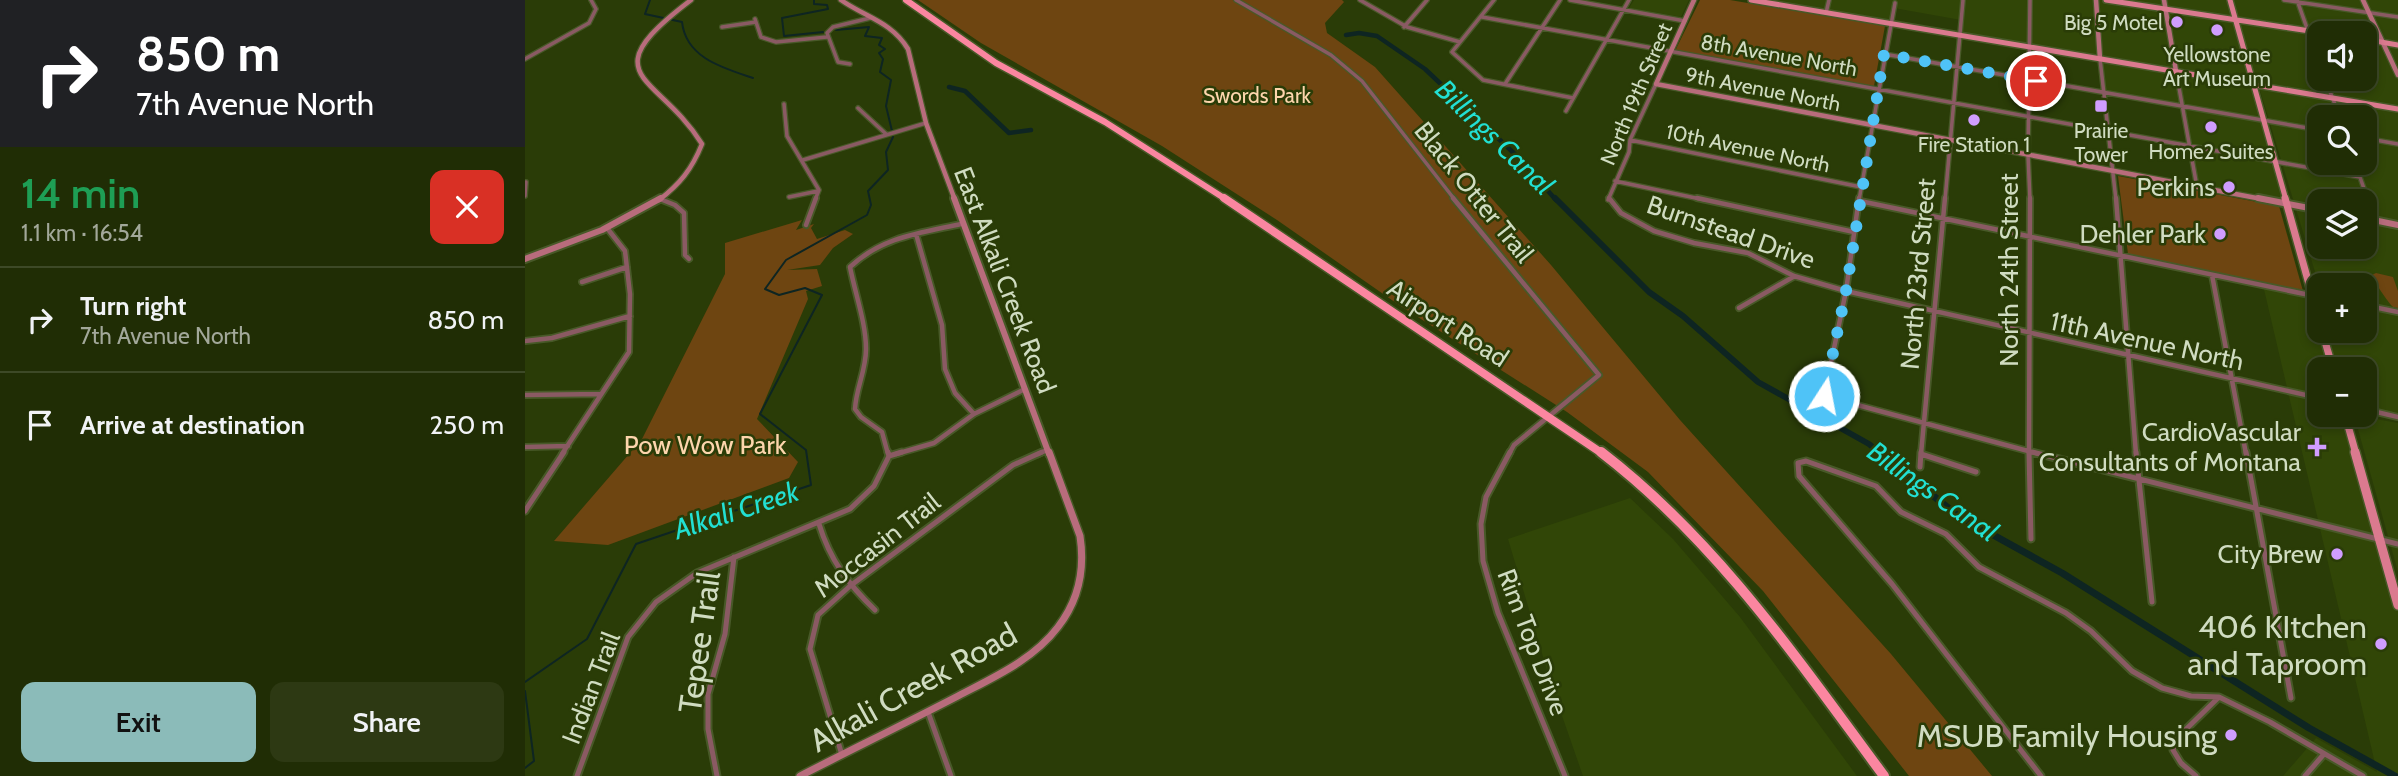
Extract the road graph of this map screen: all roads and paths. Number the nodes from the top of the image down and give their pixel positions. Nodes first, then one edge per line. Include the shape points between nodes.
1 (591, 0) edge
2 (691, 0) edge
3 (841, 0) edge
4 (905, 0) edge
5 (1236, 0) edge
6 (1360, 0) edge
7 (1427, 0) edge
8 (1494, 0) edge
9 (1560, 0) edge
10 (1570, 0) edge
11 (1629, 0) edge
12 (1694, 0) edge
13 (1751, 0) edge
14 (1829, 0) edge
15 (1963, 0) edge
16 (2030, 0) edge
17 (2096, 0) edge
18 (2106, 0) edge
19 (2164, 0) edge
20 (2230, 0) edge
21 (2284, 0) edge
22 (2363, 0) edge
23 (1763, 1) edge
24 (2297, 1) edge
25 (1895, 3) dead end
26 (2166, 9) junction
27 (1623, 10) junction
28 (2369, 12) junction
29 (1826, 13) junction
30 (1482, 17) junction
31 (2398, 17) edge
32 (870, 18) junction
33 (2236, 20) junction
34 (1685, 21) junction
35 (1890, 24) junction
36 (722, 27) dead end
37 (1404, 27) junction
38 (1542, 27) junction
39 (2307, 31) joint
40 (1960, 35) junction
41 (827, 37) junction
42 (1606, 39) junction
43 (2377, 41) edge
44 (1460, 42) junction
45 (2383, 42) junction
46 (2398, 45) edge
47 (2029, 47) junction
48 (1669, 51) junction
49 (1884, 54) junction
50 (525, 59) edge
51 (2100, 59) junction
52 (850, 64) dead end
53 (1957, 67) junction
54 (2176, 71) junction
55 (2398, 75) edge
56 (2028, 80) junction
57 (1655, 84) junction
58 (1505, 85) junction
59 (2254, 85) junction
60 (1879, 89) junction
61 (2330, 91) edge
62 (2105, 93) junction
63 (1573, 98) junction
64 (2333, 98) junction
65 (1953, 102) junction
66 (784, 104) dead end
67 (2336, 105) edge
68 (2182, 107) junction
69 (858, 108) dead end
70 (2398, 109) edge
71 (1566, 111) dead end
72 (2029, 116) junction
73 (2263, 121) junction
74 (926, 123) junction
75 (1872, 126) junction
76 (2307, 128) edge
77 (2107, 130) junction
78 (887, 134) junction
79 (1630, 140) junction
80 (2377, 140) edge
81 (1949, 141) junction
82 (2398, 144) edge
83 (2189, 145) junction
84 (2028, 155) junction
85 (803, 160) junction
86 (2276, 161) junction
87 (2113, 172) junction
88 (2360, 177) joint
89 (1615, 181) junction
90 (526, 182) edge
91 (1861, 187) junction
92 (2197, 188) junction
93 (2364, 189) edge
94 (819, 191) junction
95 (525, 196) edge
96 (789, 197) dead end
97 (660, 199) junction
98 (1608, 201) joint
99 (1860, 201) junction
100 (2287, 204) junction
101 (2307, 208) edge
102 (1942, 218) junction
103 (2377, 221) edge
104 (961, 223) junction
105 (806, 225) dead end
106 (2398, 225) edge
107 (606, 227) junction
108 (1854, 232) junction
109 (916, 234) junction
110 (2032, 237) junction
111 (2122, 257) junction
112 (525, 259) edge
113 (689, 259) dead end
114 (627, 267) junction
115 (2308, 273) edge
116 (2212, 275) junction
117 (1794, 276) junction
118 (582, 282) dead end
119 (1846, 291) junction
120 (2307, 294) edge
121 (1739, 308) dead end
122 (2377, 308) edge
123 (1935, 310) junction
124 (2398, 312) edge
125 (630, 316) junction
126 (2029, 334) junction
127 (525, 341) edge
128 (2130, 357) junction
129 (2235, 380) junction
130 (1025, 389) junction
131 (525, 394) edge
132 (602, 394) junction
133 (2307, 395) edge
134 (2377, 412) edge
135 (974, 414) junction
136 (1548, 415) junction
137 (2398, 417) edge
138 (1924, 425) junction
139 (2348, 427) edge
140 (568, 446) junction
141 (525, 447) edge
142 (1047, 450) junction
143 (2029, 450) junction
144 (1921, 454) junction
145 (889, 456) junction
146 (1920, 467) dead end
147 (1976, 472) dead end
148 (2138, 477) junction
149 (2254, 507) junction
150 (525, 511) edge
151 (819, 524) junction
152 (2031, 539) dead end
153 (2379, 539) junction
154 (2398, 544) edge
155 (734, 556) junction
156 (850, 586) junction
157 (2152, 602) dead end
158 (1073, 604) joint
159 (2398, 606) edge
160 (874, 610) dead end
161 (2219, 697) junction
162 (2291, 698) dead end
163 (928, 712) junction
164 (2324, 754) junction
165 (842, 755) junction
166 (577, 776) edge
167 (717, 776) edge
168 (800, 776) edge
169 (951, 776) edge
170 (1565, 776) edge
171 (1884, 776) edge
172 (2041, 776) edge
173 (2196, 776) edge
174 (2305, 776) edge
175 (2363, 776) edge

1 - 50 street via 596,9 589,23
2 - 97 street via 663,22 636,57 645,82 702,144 692,171
3 - 32 street, East Alkali Creek Road
4 - 136 highway, Airport Road via 996,63 1130,135
5 - 136 street, Black Otter Trail via 1331,54 1362,81 1495,253 1599,375
6 - 37 street
7 - 37 street
8 - 30 street
9 - 38 street
10 - 27 street
11 - 27 street
12 - 34 street, North 19th Street
13 - 23 main road
14 - 29 street
15 - 40 street, North 23rd Street
16 - 47 street, North 24th Street
17 - 51 street
18 - 26 main road
19 - 26 street
20 - 33 main road
21 - 24 street
22 - 28 street
23 - 29 main road
24 - 28 street
24 - 39 street
25 - 35 street
26 - 33 main road
26 - 54 street
27 - 34 street
27 - 42 street
28 - 31 street
28 - 45 street
29 - 35 main road
30 - 38 street, 8th Avenue North
30 - 44 street
32 - 41 street via 833,27
32 - 74 street, East Alkali Creek Road via 894,30 902,41 918,77
33 - 39 main road
33 - 59 main road
34 - 48 street, North 19th Street
35 - 40 main road
35 - 49 street
36 - 41 street via 755,20 761,37 770,41
37 - 44 street
38 - 42 street, 8th Avenue North
38 - 58 street
40 - 47 main road
40 - 53 street, North 23rd Street
41 - 52 street via 838,62
42 - 48 street, 8th Avenue North
42 - 63 street
43 - 45 main road
44 - 58 street via 1452,52 1483,79
45 - 46 main road
45 - 55 street
47 - 51 main road
47 - 56 street, North 24th Street
48 - 57 street, North 19th Street
48 - 60 street, 8th Avenue North
49 - 53 street
49 - 60 street
51 - 54 main road
51 - 62 street
53 - 56 street
53 - 65 street, North 23rd Street
54 - 59 main road
54 - 68 street
56 - 62 street
56 - 72 street, North 24th Street
57 - 75 street, 9th Avenue North
57 - 79 street, North 19th Street
58 - 63 street
59 - 64 main road
59 - 73 main road
60 - 65 street, 8th Avenue North
60 - 75 street
61 - 64 street
62 - 68 street
62 - 77 street
63 - 71 street
64 - 67 street
64 - 70 main road
65 - 72 street, 8th Avenue North
65 - 81 street, North 23rd Street
66 - 85 street via 787,136
68 - 73 street
68 - 83 street
69 - 78 street
72 - 77 street, 8th Avenue North
72 - 84 street, North 24th Street
73 - 76 street
73 - 86 main road
74 - 78 street
74 - 104 street, East Alkali Creek Road
75 - 81 street, 9th Avenue North
75 - 91 street
77 - 83 street, 8th Avenue North
77 - 87 street
78 - 85 street
79 - 89 street, North 19th Street
79 - 91 street, 10th Avenue North
80 - 82 street
81 - 84 street, 9th Avenue North
81 - 102 street, North 23rd Street
83 - 86 street, 8th Avenue North
83 - 92 street
84 - 87 street, 9th Avenue North
84 - 110 street, North 24th Street
85 - 94 street
86 - 88 street, 8th Avenue North
86 - 100 main road
87 - 92 street, 9th Avenue North
87 - 111 street
88 - 93 street
89 - 98 street, North 19th Street
89 - 108 street
90 - 95 street
91 - 99 street
92 - 100 street, 9th Avenue North
94 - 96 street
94 - 105 street
97 - 107 street
97 - 113 street via 683,211
98 - 117 street, Burnstead Drive via 1654,231 1748,253
99 - 102 street
99 - 108 street
100 - 101 street, 9th Avenue North
100 - 115 main road
102 - 110 street
102 - 123 street, North 23rd Street
103 - 106 street
104 - 109 street
104 - 130 street, East Alkali Creek Road
107 - 112 street
107 - 114 street via 625,251
108 - 119 street
109 - 135 street via 942,325 945,369 955,393
109 - 145 street via 877,244 863,251 850,267 866,346 855,409 882,432
110 - 111 street
110 - 126 street, North 24th Street
111 - 116 street
111 - 128 street
114 - 118 street
114 - 125 street
116 - 120 street
116 - 129 street
117 - 119 street, Burnstead Drive
117 - 121 street
119 - 123 street, 11th Avenue North
119 - 138 street via 1824,396
122 - 124 street
123 - 126 street, 11th Avenue North
123 - 138 street, North 23rd Street
125 - 127 street
125 - 132 street via 629,352
126 - 128 street, 11th Avenue North
126 - 143 street, North 24th Street
128 - 129 street, 11th Avenue North
128 - 148 street
129 - 133 street, 11th Avenue North
129 - 149 street
130 - 135 street
130 - 142 street, East Alkali Creek Road
131 - 132 street
132 - 140 street
134 - 137 street
135 - 145 street via 935,443
136 - 170 street, Rim Top Drive via 1514,445 1486,497 1481,524 1483,561 1497,613
136 - 171 highway, Airport Road via 1635,478 1697,538 1772,626
138 - 143 street
138 - 144 street, North 23rd Street
139 - 153 main road
140 - 141 street
140 - 150 street
142 - 156 street, Moccasin Trail via 1013,465
142 - 158 street, East Alkali Creek Road via 1084,554
143 - 148 street
143 - 152 street, North 24th Street
144 - 146 street, North 23rd Street
144 - 147 street
145 - 151 street, Indian Trail via 874,486 851,509
148 - 149 street
148 - 157 street
149 - 153 street
149 - 162 street
151 - 155 street, Indian Trail
151 - 156 street via 827,554
153 - 154 street
153 - 159 main road
155 - 166 street, Indian Trail via 697,573 656,602 628,637
155 - 167 street, Tepee Trail via 726,634 708,694 708,729
156 - 160 street
156 - 165 street, Moccasin Trail via 818,615 810,649
158 - 163 street, Alkali Creek Road via 1049,638 1029,655
161 - 164 street
161 - 172 street via 2191,696 2131,671 2091,631 1979,567 1946,534 1901,512 1876,486 1806,461 1798,463 1800,475 1892,584
161 - 173 street via 2176,739 2173,750
163 - 165 street, Alkali Creek Road
163 - 169 street
164 - 174 street
164 - 175 street
165 - 168 street, Alkali Creek Road

